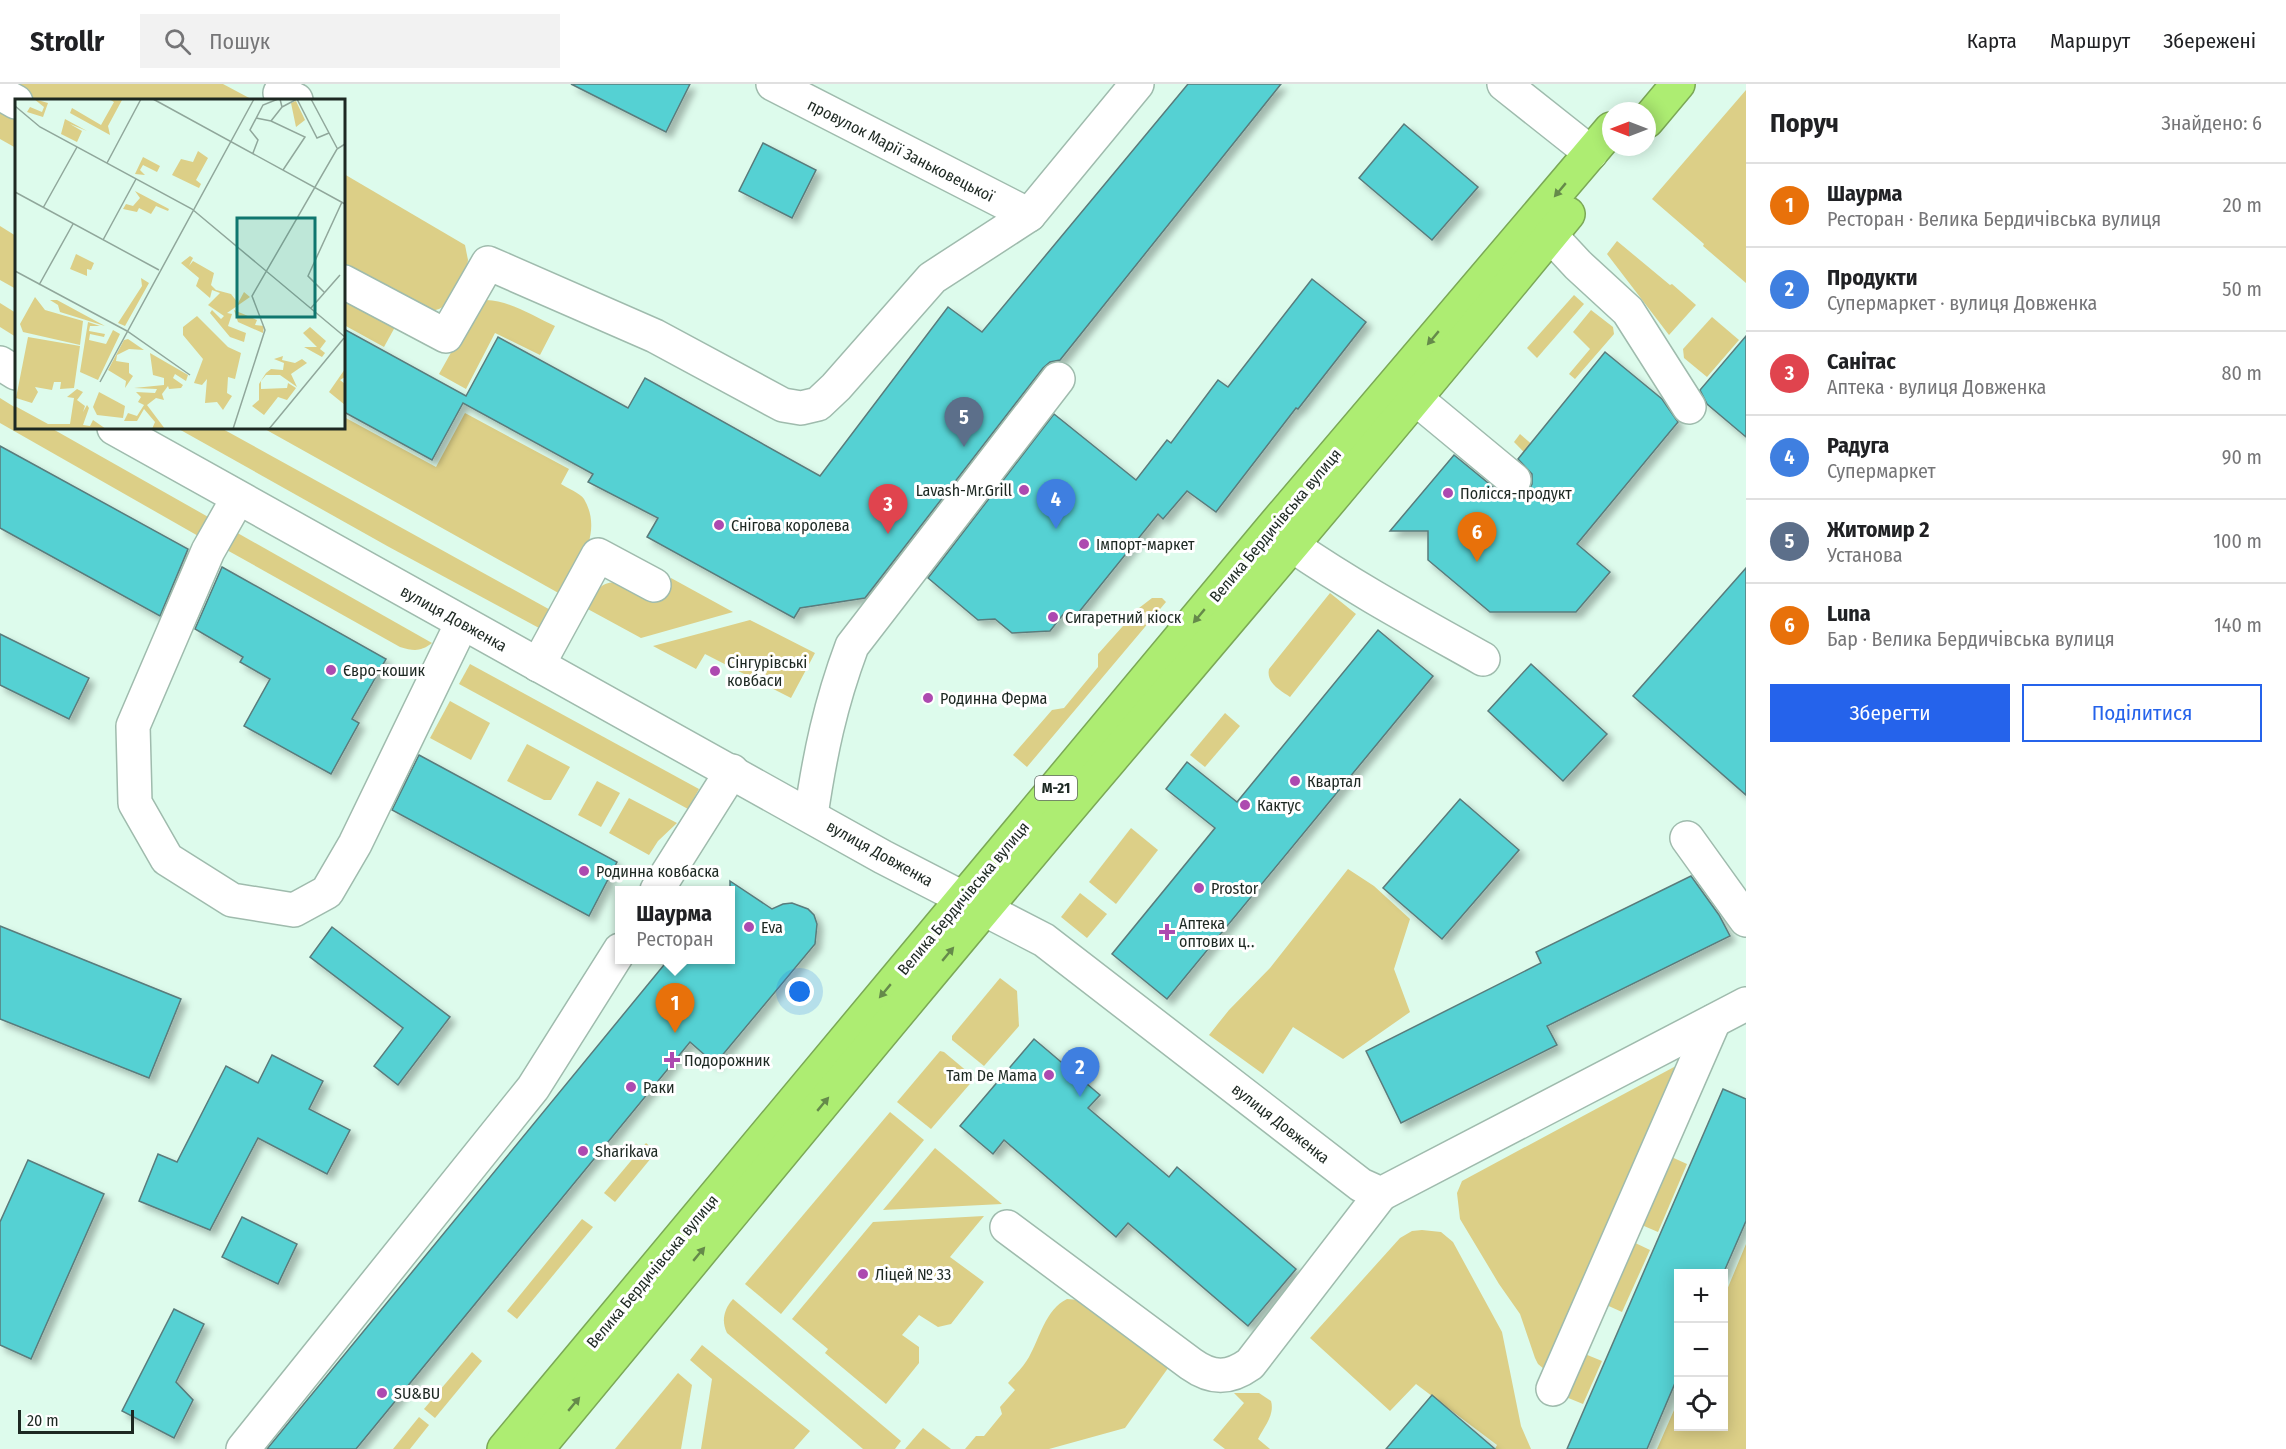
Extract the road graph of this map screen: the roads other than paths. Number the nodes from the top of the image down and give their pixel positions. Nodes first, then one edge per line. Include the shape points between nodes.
1 (773, 84) edge
2 (1137, 84) edge
3 (1504, 84) edge
4 (1649, 84) edge
5 (1678, 84) edge
6 (0, 93) edge
7 (15, 101) edge
8 (1634, 102) edge
9 (1656, 110) edge
10 (1601, 141) edge
11 (1617, 156) edge
12 (1029, 215) junction
13 (1551, 236) junction
14 (345, 283) edge
15 (0, 363) edge
16 (15, 372) edge
17 (1058, 379) dead end
18 (1415, 398) junction
19 (1689, 407) dead end
20 (133, 432) edge
21 (1514, 480) dead end
22 (238, 498) junction
23 (1293, 546) junction
24 (654, 585) dead end
25 (462, 623) junction
26 (1483, 659) dead end
27 (538, 664) junction
28 (732, 771) junction
29 (811, 815) junction
30 (1687, 838) dead end
31 (660, 886) edge
32 (974, 903) junction
33 (1746, 920) edge
34 (615, 958) edge
35 (1746, 1004) edge
36 (1714, 1021) junction
37 (1381, 1194) junction
38 (1007, 1227) dead end
39 (1553, 1389) dead end
40 (243, 1449) edge
41 (504, 1449) edge
42 (537, 1449) edge

1 - 12 street, провулок Марії Заньковецької
2 - 12 street
3 - 10 street
4 - 8 highway
5 - 9 highway
6 - 7 street
10 -> 32 highway, Велика Бердичівська вулиця / М-21 via 1271,529
11 - 13 highway, Велика Бердичівська вулиця / М-21
12 - 14 street via 932,278 836,387 818,404 801,408 783,405 655,336 488,263 446,336
13 - 18 highway, Велика Бердичівська вулиця / М-21
13 - 19 street via 1628,311
15 - 16 street
17 - 29 street via 852,646 836,688 821,748
18 - 21 street
18 - 23 highway, Велика Бердичівська вулиця / М-21
20 - 22 street, вулиця Довженка
22 - 25 street, вулиця Довженка
22 - 25 street via 208,551 133,726 135,803 167,859 232,900 294,909 327,892 355,844
23 - 26 street
23 - 32 highway, Велика Бердичівська вулиця / М-21 via 1106,764
24 - 27 street via 598,555
25 - 27 street, вулиця Довженка
27 - 28 street, вулиця Довженка
28 - 29 street, вулиця Довженка
28 - 31 street
29 - 32 street, вулиця Довженка
30 - 33 street
32 - 37 street, вулиця Довженка via 1044,940 1361,1185
32 -> 41 highway, Велика Бердичівська вулиця / М-21
42 -> 32 highway, Велика Бердичівська вулиця / М-21
34 - 40 street via 533,1088
35 - 36 street
36 - 37 street
36 - 39 street
37 - 38 street via 1250,1364 1232,1375 1207,1374 1191,1364

